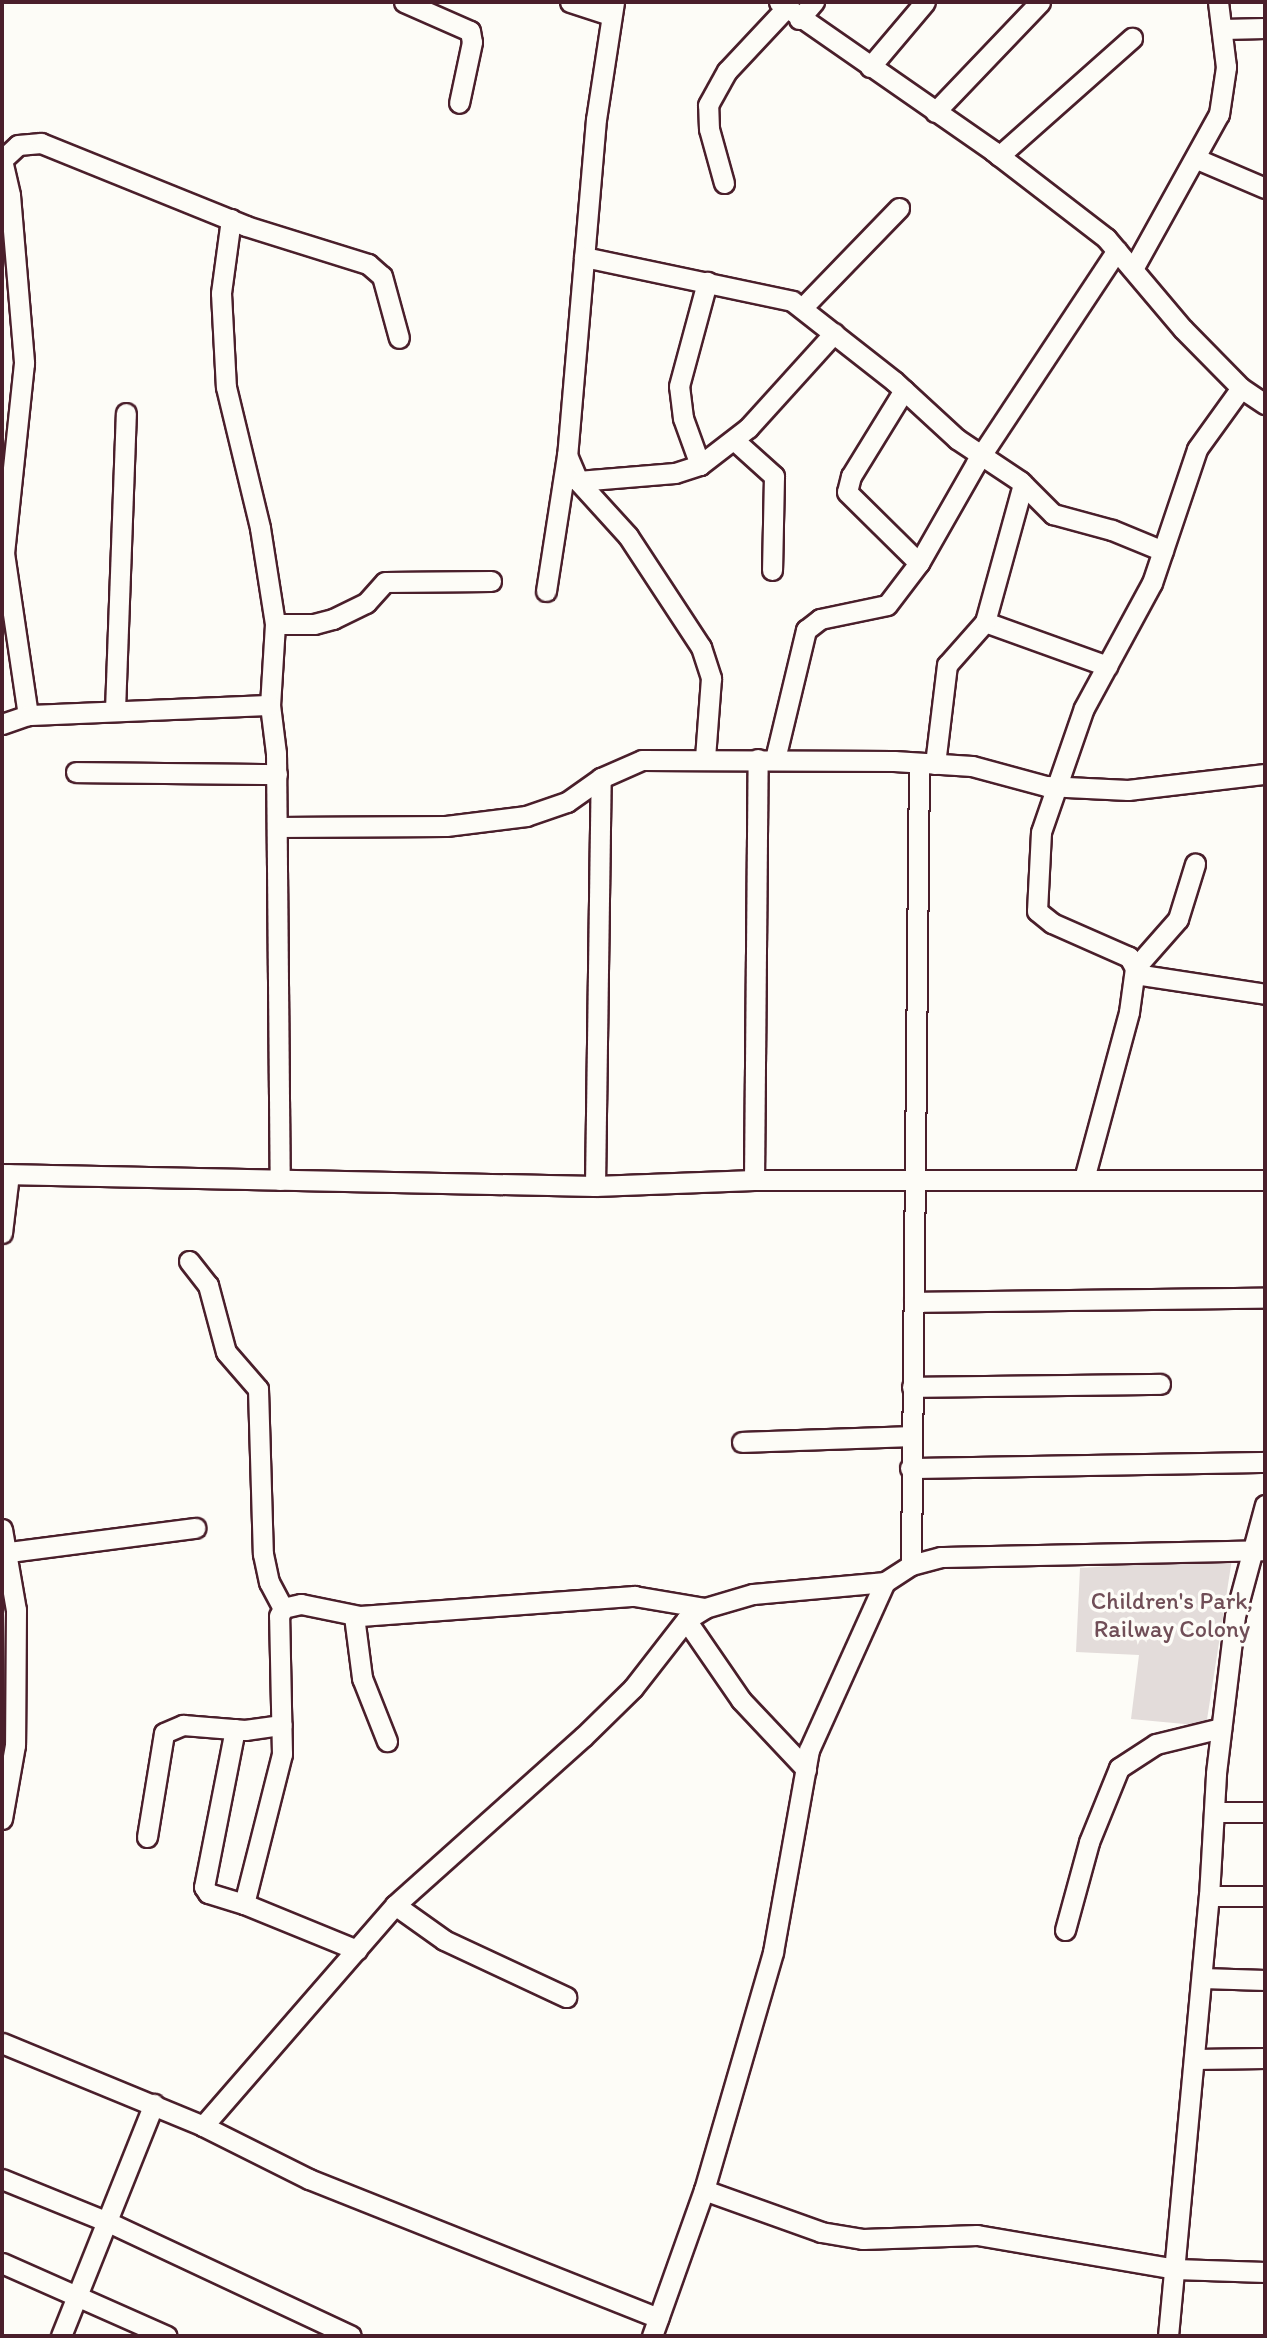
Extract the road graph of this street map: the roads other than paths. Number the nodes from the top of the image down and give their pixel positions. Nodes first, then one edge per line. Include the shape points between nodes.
1 (404, 2) edge
2 (570, 2) edge
3 (814, 2) edge
4 (925, 2) edge
5 (1040, 2) edge
6 (1218, 2) edge
7 (612, 8) edge
8 (788, 9) edge
9 (1265, 28) edge
10 (1223, 29) junction
11 (1132, 38) dead end
12 (870, 66) junction
13 (459, 103) dead end
14 (935, 112) junction
15 (999, 156) junction
16 (1197, 159) junction
17 (2, 160) edge
18 (724, 183) dead end
19 (1265, 188) edge
20 (899, 208) dead end
21 (231, 219) junction
22 (1117, 250) junction
23 (584, 257) junction
24 (1133, 269) junction
25 (707, 282) junction
26 (803, 307) junction
27 (834, 333) junction
28 (399, 338) dead end
29 (1241, 388) junction
30 (904, 390) junction
31 (1265, 404) edge
32 (126, 413) dead end
33 (734, 440) junction
34 (982, 454) junction
35 (567, 455) junction
36 (700, 465) junction
37 (578, 481) junction
38 (1023, 484) junction
39 (1163, 551) junction
40 (919, 563) junction
41 (772, 570) dead end
42 (491, 581) dead end
43 (546, 590) dead end
44 (8, 603) edge
45 (985, 622) junction
46 (275, 624) junction
47 (1107, 666) junction
48 (270, 705) junction
49 (115, 710) junction
50 (29, 715) junction
51 (2, 723) edge
52 (705, 758) junction
53 (766, 759) junction
54 (927, 764) junction
55 (76, 772) dead end
56 (277, 774) junction
57 (1265, 774) edge
58 (601, 778) junction
59 (1056, 787) junction
60 (277, 827) junction
61 (1195, 864) dead end
62 (1135, 971) junction
63 (1265, 994) edge
64 (5, 1174) edge
65 (1084, 1179) junction
66 (280, 1180) junction
67 (754, 1180) junction
68 (916, 1181) junction
69 (1265, 1181) edge
70 (595, 1186) junction
71 (2, 1233) edge
72 (189, 1261) dead end
73 (1265, 1298) edge
74 (914, 1302) junction
75 (1160, 1384) dead end
76 (912, 1387) junction
77 (911, 1436) junction
78 (742, 1442) dead end
79 (1265, 1462) edge
80 (910, 1468) junction
81 (1265, 1505) edge
82 (195, 1528) dead end
83 (2, 1529) edge
84 (1259, 1549) edge
85 (9, 1552) junction
86 (911, 1565) junction
87 (885, 1582) junction
88 (8, 1594) edge
89 (283, 1608) junction
90 (705, 1608) junction
91 (354, 1616) junction
92 (686, 1620) junction
93 (282, 1725) junction
94 (1222, 1728) junction
95 (235, 1729) junction
96 (387, 1741) dead end
97 (8, 1744) edge
98 (806, 1769) junction
99 (1216, 1812) junction
100 (1265, 1812) edge
101 (2, 1819) edge
102 (147, 1837) dead end
103 (1209, 1896) junction
104 (1265, 1896) edge
105 (244, 1904) junction
106 (395, 1905) junction
107 (1065, 1930) dead end
108 (357, 1950) junction
109 (1202, 1978) junction
110 (1265, 1980) edge
111 (566, 1997) dead end
112 (2, 2043) edge
113 (1265, 2058) edge
114 (1194, 2059) junction
115 (154, 2104) junction
116 (203, 2126) junction
117 (2, 2179) edge
118 (704, 2190) junction
119 (108, 2222) junction
120 (2, 2263) edge
121 (1175, 2269) junction
122 (1265, 2272) edge
123 (79, 2296) junction
124 (655, 2327) edge
125 (61, 2336) edge
126 (167, 2336) edge
127 (351, 2336) edge
128 (1168, 2336) edge

1 - 13 street via 470,31 472,42
2 - 7 street
3 - 8 street
4 - 12 street
5 - 14 street
6 - 10 street
7 - 23 street
8 - 12 street
8 - 18 street via 727,71 708,105 709,130
9 - 10 street
10 - 16 street via 1223,100
11 - 15 street
12 - 14 street
14 - 15 street
15 - 22 street
16 - 19 street
16 - 24 street
17 - 21 street via 18,145 41,143
17 - 44 street via 24,363 4,553
20 - 26 street
21 - 28 street via 377,269
21 - 46 street via 220,293 226,387 260,528
22 - 24 street
22 - 34 street
23 - 25 street
23 - 35 street
24 - 29 street
25 - 26 street via 777,296
25 - 36 street via 679,386 683,418
26 - 27 street
27 - 30 street
27 - 33 street
29 - 31 street
29 - 39 street via 1197,449
30 - 34 street via 957,439
30 - 40 street via 851,476 848,492
32 - 49 street
33 - 36 street
33 - 41 street via 774,476
34 - 38 street
34 - 40 street
35 - 37 street
35 - 43 street
36 - 37 street via 675,473
37 - 52 street via 628,536 701,647 711,678
38 - 39 street via 1053,513
38 - 45 street
39 - 47 street via 1152,583
40 - 53 street via 887,605 812,622
42 - 46 street via 386,582 366,603 333,619
44 - 50 street
45 - 47 street
45 - 54 street via 947,665
46 - 48 street
47 - 59 street via 1084,708
48 - 49 street
48 - 56 street
49 - 50 street
50 - 51 street
52 - 53 street
52 - 58 street via 642,760
53 - 54 street
53 - 67 street
54 - 59 street via 972,766 1026,784
54 - 68 street
55 - 56 street
56 - 60 street
57 - 59 street via 1128,790
58 - 60 street via 547,811 500,821
58 - 70 street
59 - 62 street via 1041,832 1037,911 1052,923 1129,957
60 - 66 street
61 - 62 street via 1178,919
62 - 63 street
62 - 65 street via 1129,1012
64 - 66 street
64 - 71 street
65 - 68 street
65 - 69 street
66 - 70 street
67 - 68 street
67 - 70 street
68 - 74 street
72 - 89 street via 208,1285 226,1352 258,1389 262,1554 269,1582
73 - 74 street
74 - 76 street
75 - 76 street
76 - 77 street
77 - 78 street
77 - 80 street
79 - 80 street
80 - 86 street
81 - 84 street
82 - 85 street
83 - 85 street
84 - 86 street via 974,1554
84 - 94 street via 1235,1616
85 - 88 street
86 - 87 street
87 - 90 street via 753,1594
87 - 98 street via 809,1750
88 - 97 street
89 - 91 street via 301,1604
89 - 93 street via 279,1616
90 - 91 street via 653,1598 612,1597
90 - 92 street
91 - 96 street via 362,1678
92 - 98 street via 750,1711
92 - 106 street via 608,1712
93 - 95 street
93 - 105 street via 276,1788
94 - 99 street
94 - 107 street via 1156,1744 1119,1768 1093,1832
95 - 102 street via 183,1725 164,1733
95 - 105 street via 204,1887 208,1893
97 - 101 street
98 - 118 street via 773,1952
99 - 100 street
99 - 103 street
103 - 104 street
103 - 109 street
105 - 108 street
106 - 108 street
106 - 111 street via 444,1940
108 - 116 street
109 - 110 street
109 - 114 street
112 - 115 street
113 - 114 street
114 - 121 street
115 - 116 street
115 - 119 street
116 - 124 street via 309,2179
117 - 119 street
118 - 121 street via 821,2232 863,2239 977,2235
118 - 124 street
119 - 123 street
119 - 127 street
120 - 123 street
121 - 122 street
121 - 128 street
123 - 125 street
123 - 126 street

